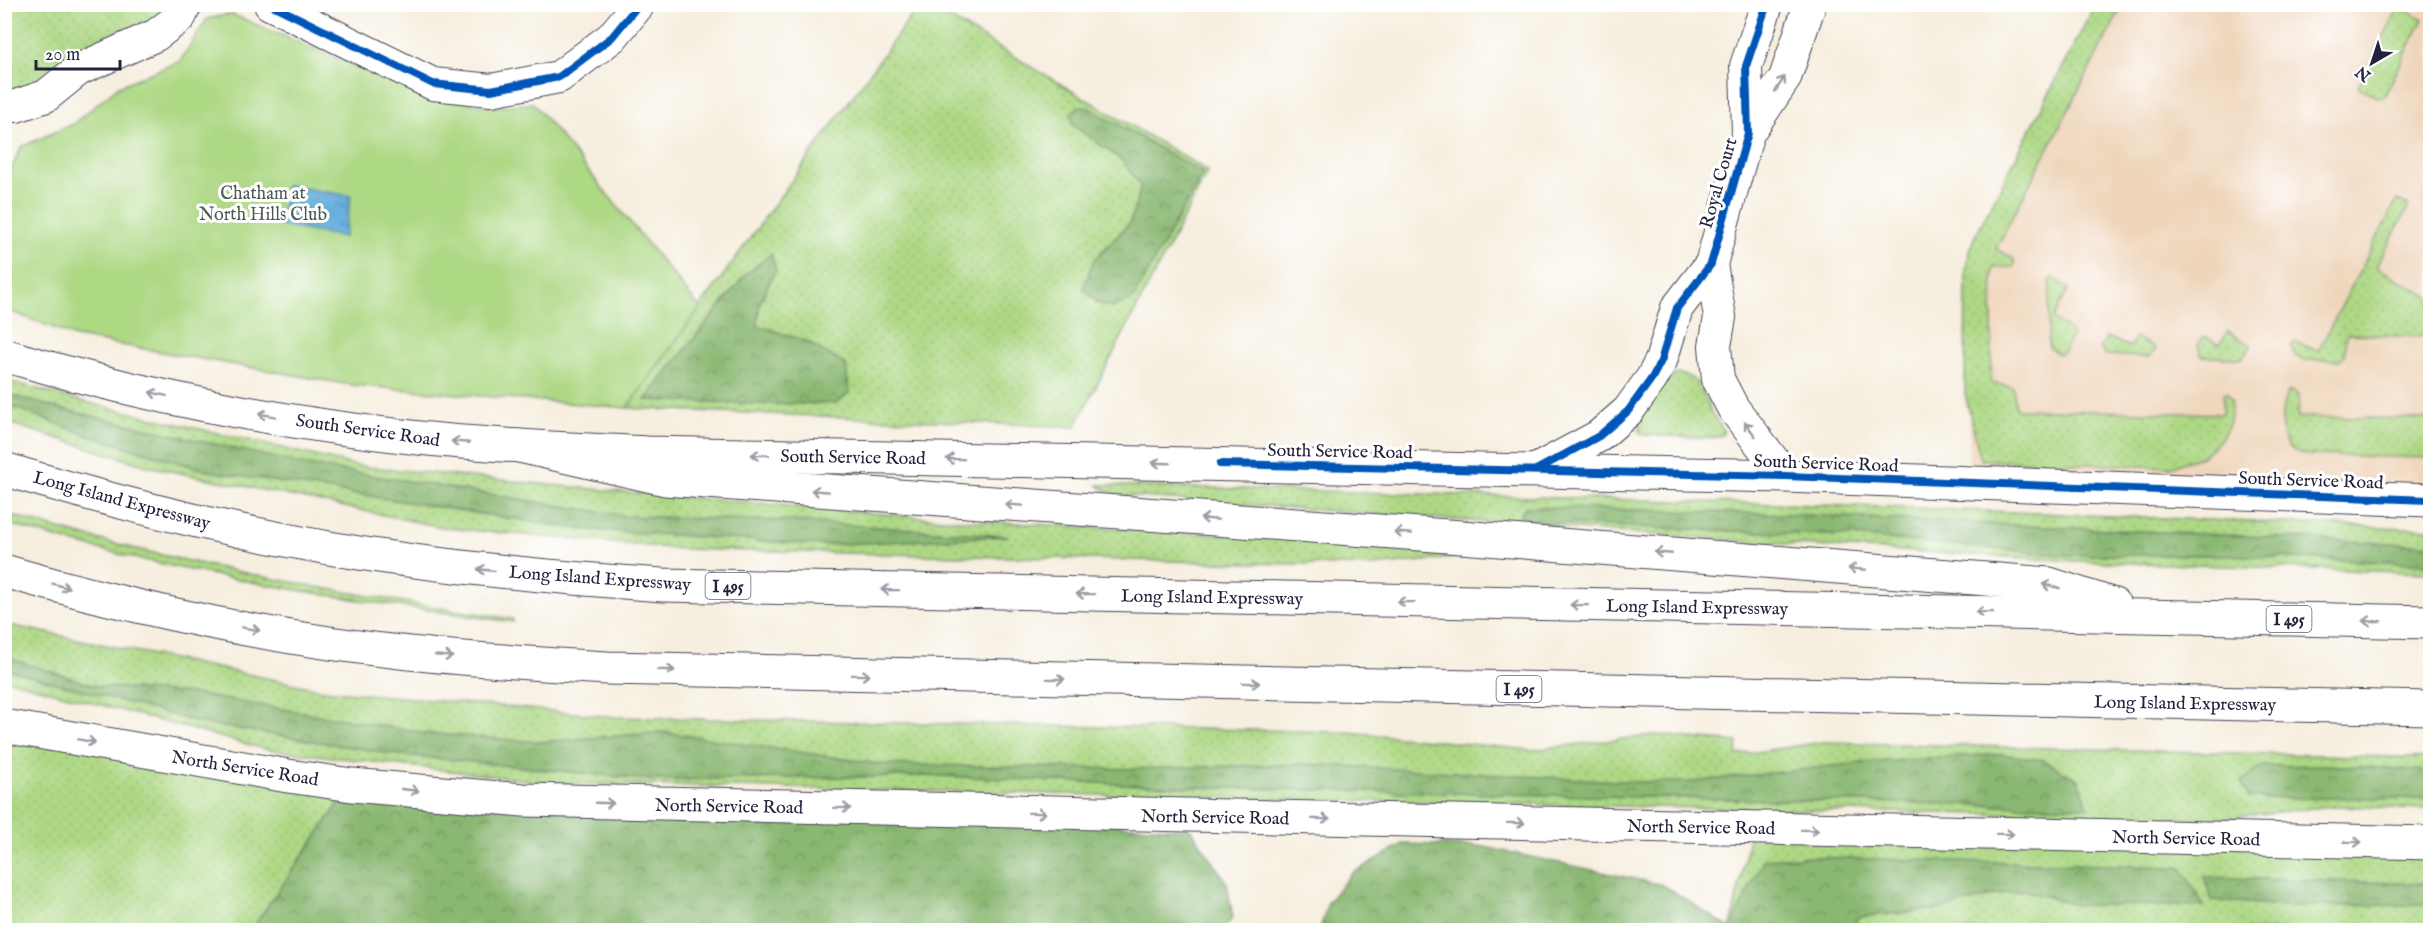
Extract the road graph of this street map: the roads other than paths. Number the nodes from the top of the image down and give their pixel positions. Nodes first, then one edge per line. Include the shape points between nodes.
1 (186, 4) edge
2 (270, 4) edge
3 (639, 4) edge
4 (1767, 4) edge
5 (1810, 4) edge
6 (8, 108) edge
7 (1748, 133) junction
8 (1711, 264) junction
9 (8, 352) edge
10 (519, 446) junction
11 (4, 469) edge
12 (1534, 471) junction
13 (1785, 476) junction
14 (2430, 500) edge
15 (4, 571) edge
16 (2147, 615) junction
17 (2430, 622) edge
18 (2430, 708) edge
19 (4, 726) edge
20 (2430, 843) edge

1 - 6 street via 180,17 156,35 78,70 46,96
2 - 3 street via 433,84 491,90 559,76 612,37
4 - 7 street, Royal Court via 1746,66
7 -> 5 street, Royal Court via 1785,78
7 - 8 street, Royal Court
8 - 12 street via 1677,308 1661,361 1628,411 1599,436
13 -> 8 street via 1733,408 1718,379 1714,345 1720,317
10 -> 9 main road, South Service Road via 399,436 267,415 153,393
12 -> 10 main road, South Service Road via 647,453
16 -> 10 main road via 2049,584 665,479
16 -> 11 main road, Long Island Expressway / I 495 via 651,584 458,567 346,551 169,513
12 - 13 main road, South Service Road
13 - 14 main road, South Service Road
15 -> 18 main road, Long Island Expressway / I 495 via 204,620 307,639 407,653 608,668
17 -> 16 main road, Long Island Expressway / I 495
19 -> 20 main road, North Service Road via 320,780 523,800

